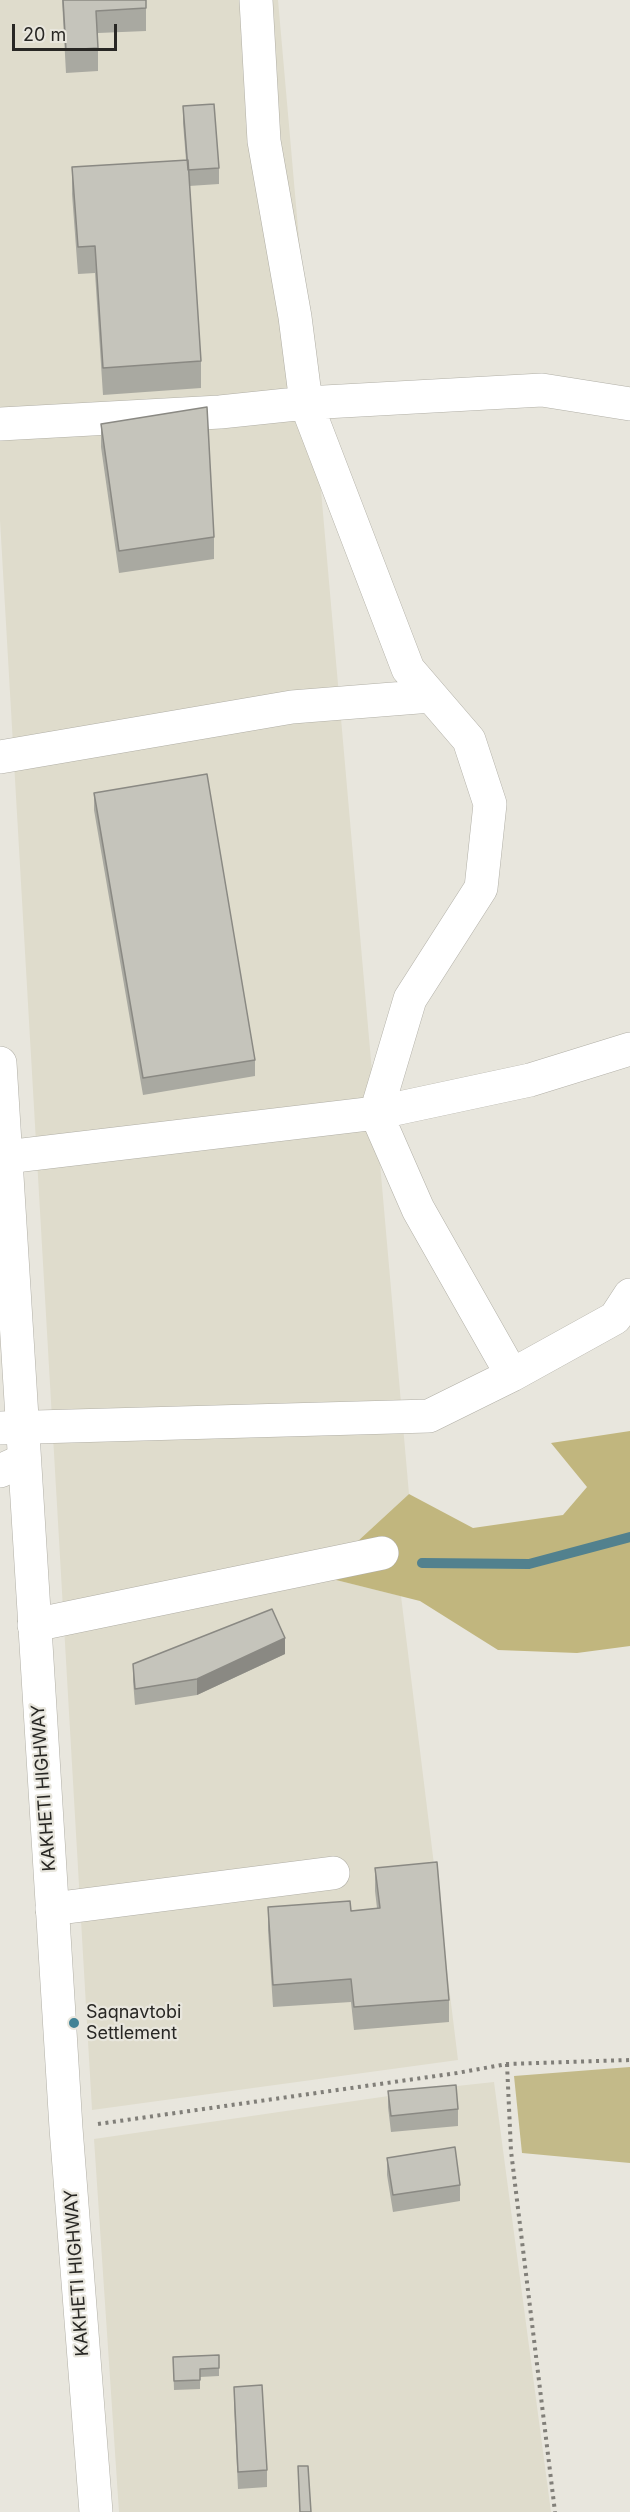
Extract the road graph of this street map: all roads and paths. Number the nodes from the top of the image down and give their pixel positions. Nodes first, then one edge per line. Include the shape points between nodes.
1 (256, 0) edge
2 (306, 403) junction
3 (630, 404) edge
4 (0, 424) edge
5 (431, 696) junction
6 (0, 757) edge
7 (630, 1049) edge
8 (0, 1063) edge
9 (376, 1113) junction
10 (6, 1157) junction
11 (630, 1295) edge
12 (512, 1375) junction
13 (7, 1422) edge
14 (12, 1465) edge
15 (382, 1553) dead end
16 (34, 1625) junction
17 (333, 1873) dead end
18 (52, 1909) junction
19 (630, 2060) edge
20 (507, 2064) junction
21 (66, 2128) junction
22 (96, 2512) edge
23 (555, 2512) edge

1 - 2 main road via 264,141
2 - 3 main road via 542,390
2 - 4 main road
2 - 5 main road via 408,669
5 - 6 main road via 292,707
5 - 9 main road via 469,740 489,804 481,888 410,999
7 - 9 main road via 530,1080
8 - 10 main road, KAKHETI HIGHWAY
9 - 10 main road
9 - 12 main road via 418,1209
10 - 13 main road, KAKHETI HIGHWAY
11 - 12 main road via 615,1318
12 - 13 main road via 429,1416
13 - 14 main road, KAKHETI HIGHWAY
14 - 16 main road, KAKHETI HIGHWAY
15 - 16 main road
16 - 18 main road, KAKHETI HIGHWAY
17 - 18 main road
18 - 21 main road, KAKHETI HIGHWAY
19 - 20 path
20 - 21 path
20 - 23 path via 511,2151
21 - 22 main road, KAKHETI HIGHWAY

